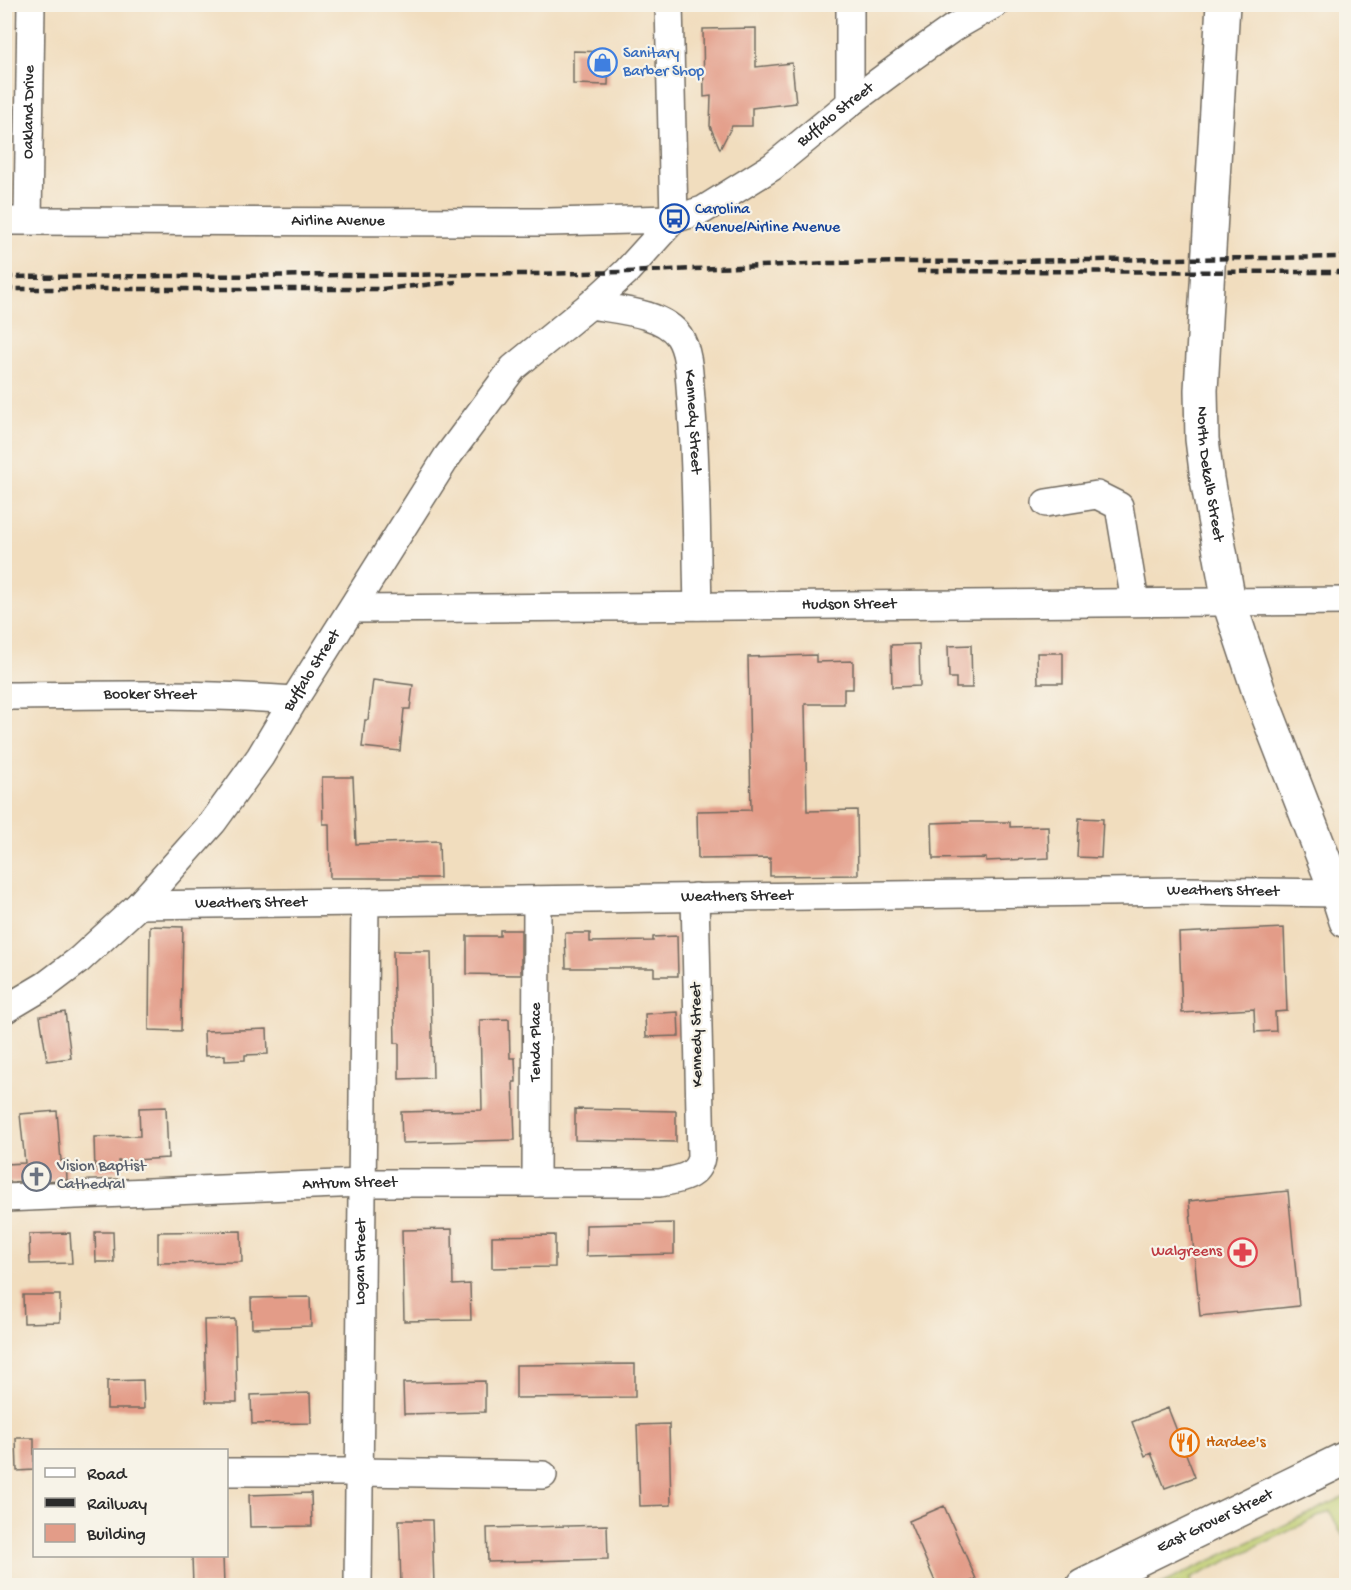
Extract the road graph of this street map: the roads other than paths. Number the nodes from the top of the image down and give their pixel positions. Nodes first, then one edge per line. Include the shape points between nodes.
1 (31, 4) edge
2 (669, 4) edge
3 (850, 4) edge
4 (995, 4) edge
5 (1223, 4) edge
6 (850, 103) junction
7 (674, 219) junction
8 (16, 220) edge
9 (590, 305) junction
10 (1046, 503) dead end
11 (1347, 601) edge
12 (1135, 602) junction
13 (1229, 602) junction
14 (698, 606) junction
15 (352, 609) junction
16 (4, 696) edge
17 (294, 700) junction
18 (695, 897) junction
19 (537, 900) junction
20 (365, 902) junction
21 (139, 905) junction
22 (1342, 907) edge
23 (4, 1010) edge
24 (694, 1172) joint
25 (362, 1183) junction
26 (536, 1183) junction
27 (4, 1198) edge
28 (1347, 1458) edge
29 (228, 1472) edge
30 (359, 1472) junction
31 (543, 1475) dead end
32 (358, 1586) edge
33 (1083, 1586) edge

1 - 8 street, Oakland Drive
2 - 7 street
3 - 6 street
4 - 6 street, Buffalo Street via 944,35
5 - 13 main road, North Dekalb Street via 1201,390 1207,479
6 - 7 street, Buffalo Street via 772,167 703,210
7 - 8 street, Airline Avenue
7 - 9 street, Buffalo Street
9 - 14 street, Kennedy Street via 633,312 665,323 679,337 686,353 693,426
9 - 15 street, Buffalo Street via 513,368 447,457
10 - 12 street via 1097,495 1119,506
11 - 13 street, Hudson Street
12 - 13 street, Hudson Street
12 - 14 street, Hudson Street
13 - 22 main road, North Dekalb Street via 1260,695
14 - 15 street, Hudson Street
15 - 17 street, Buffalo Street
16 - 17 street, Booker Street via 155,695
17 - 21 street, Buffalo Street via 261,757 213,822
18 - 19 street, Weathers Street
18 - 22 street, Weathers Street via 1184,891
18 - 24 street, Kennedy Street via 701,1157
19 - 20 street, Weathers Street
19 - 26 street, Tenda Place
20 - 21 street, Weathers Street
20 - 25 street, Logan Street
21 - 23 street, Buffalo Street via 79,960
24 - 26 street, Antrum Street via 659,1183
25 - 26 street, Antrum Street
25 - 27 street, Antrum Street
25 - 30 street, Logan Street
28 - 33 main road, East Grover Street
29 - 30 street
30 - 31 street
30 - 32 street, Logan Street

